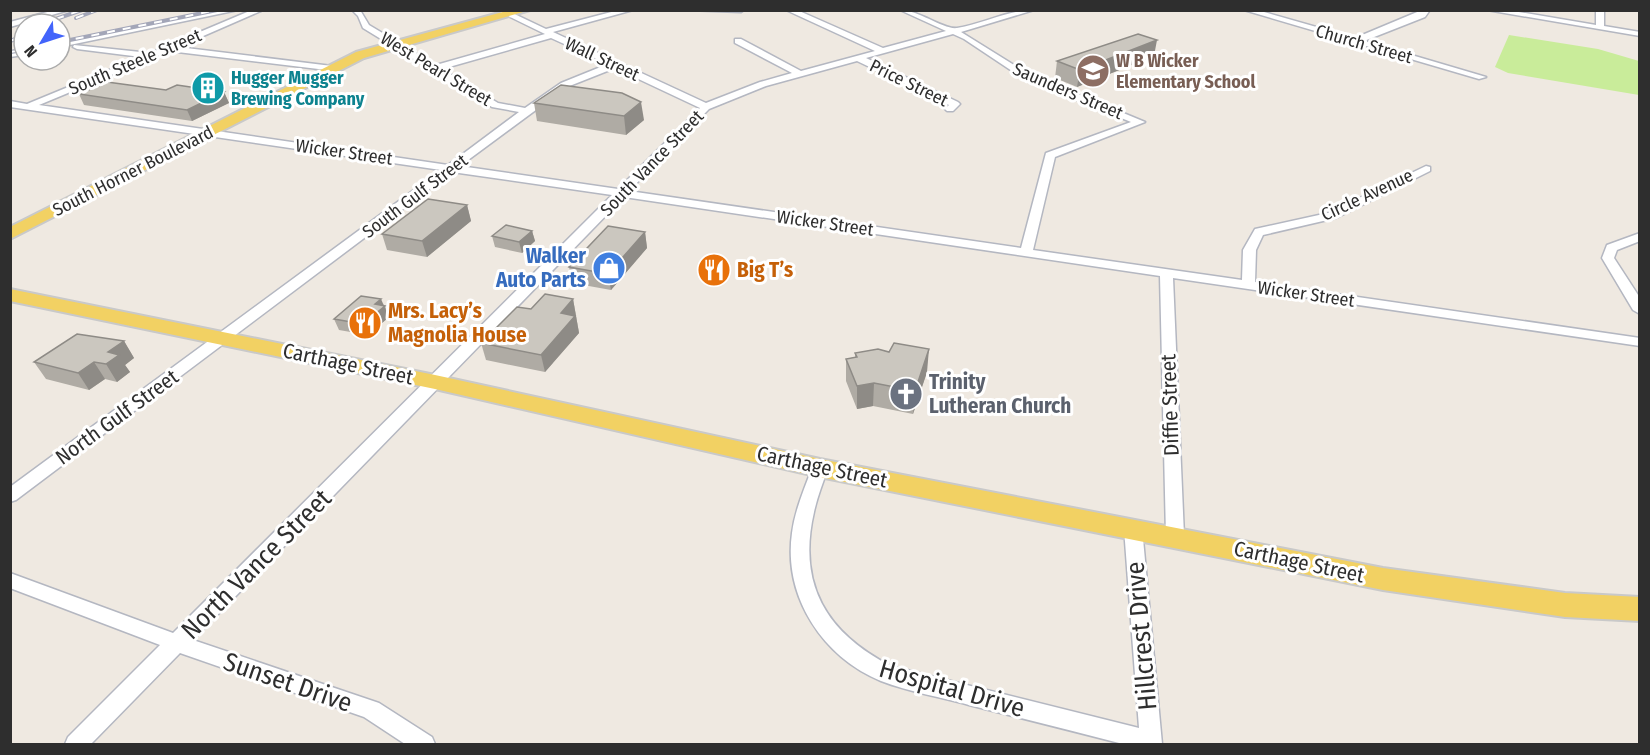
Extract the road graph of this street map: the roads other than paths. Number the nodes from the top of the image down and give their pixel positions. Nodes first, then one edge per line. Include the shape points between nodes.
1 (235, 10) edge
2 (260, 10) edge
3 (355, 10) edge
4 (525, 10) edge
5 (630, 10) edge
6 (690, 10) edge
7 (741, 10) edge
8 (789, 10) edge
9 (903, 10) edge
10 (1031, 10) edge
11 (1247, 10) edge
12 (1427, 10) edge
13 (1490, 10) edge
14 (1600, 10) edge
15 (503, 13) edge
16 (1600, 28) junction
17 (955, 31) junction
18 (548, 34) junction
19 (1640, 34) edge
20 (738, 41) dead end
21 (1356, 41) junction
22 (72, 43) edge
23 (394, 44) junction
24 (72, 46) edge
25 (168, 49) junction
26 (883, 51) junction
27 (152, 56) junction
28 (858, 58) junction
29 (614, 65) junction
30 (434, 68) junction
31 (332, 69) junction
32 (800, 74) junction
33 (1482, 77) dead end
34 (10, 104) edge
35 (28, 106) junction
36 (706, 107) junction
37 (950, 109) dead end
38 (527, 111) junction
39 (10, 114) edge
40 (208, 132) junction
41 (453, 168) junction
42 (1425, 169) dead end
43 (623, 193) junction
44 (10, 234) edge
45 (1640, 237) edge
46 (1026, 253) junction
47 (1166, 274) junction
48 (1249, 285) junction
49 (10, 295) edge
50 (1640, 310) edge
51 (224, 339) junction
52 (1640, 342) edge
53 (435, 382) junction
54 (820, 468) junction
55 (10, 496) edge
56 (1133, 528) junction
57 (1175, 536) junction
58 (10, 580) edge
59 (1640, 609) edge
60 (177, 643) junction
61 (1150, 743) edge
62 (76, 744) edge
63 (424, 744) edge

1 - 22 street
2 - 25 street, South Steele Street
3 - 23 street, West Pearl Street via 366,26
4 - 15 main road, South Horner Boulevard
5 - 18 street
6 - 7 street
8 - 26 street, Price Street
9 - 17 street, Saunders Street
10 - 17 street, South Vance Street
11 - 21 street, Church Street
12 - 21 street
13 - 16 street
14 - 16 street
15 - 18 street, Wall Street
15 - 23 main road, South Horner Boulevard
16 - 19 street
17 - 26 street, South Vance Street
17 - 46 street, Saunders Street via 1024,75 1140,122 1050,155
18 - 29 street, Wall Street
18 - 30 street
20 - 32 street
21 - 33 street, Church Street
23 - 30 street, West Pearl Street
23 - 31 main road, South Horner Boulevard
24 - 27 street
25 - 27 street, South Steele Street
25 - 31 street
26 - 28 street, South Vance Street
27 - 35 street, South Steele Street
28 - 32 street, South Vance Street
28 - 37 street, Price Street via 955,104
29 - 36 street, Wall Street
29 - 38 street, South Gulf Street via 564,85
30 - 38 street, West Pearl Street via 495,105
31 - 40 main road, South Horner Boulevard
32 - 36 street, South Vance Street
34 - 35 street, Wicker Street
35 - 39 street, South Steele Street
35 - 40 street, Wicker Street
36 - 43 street, South Vance Street
38 - 41 street, South Gulf Street
40 - 41 street, Wicker Street
40 - 44 main road, South Horner Boulevard
41 - 43 street, Wicker Street
41 - 51 street, South Gulf Street
42 - 48 street, Circle Avenue via 1332,216 1259,232 1250,247
43 - 46 street, Wicker Street
43 - 53 street, South Vance Street
45 - 50 street via 1611,248 1608,258
46 - 47 street, Wicker Street
47 - 48 street, Wicker Street
47 - 57 street, Diffie Street
48 - 52 street, Wicker Street
49 - 51 main road, Carthage Street
51 - 53 main road, Carthage Street
51 - 55 street, North Gulf Street
53 - 54 main road, Carthage Street
53 - 60 street, North Vance Street
54 - 56 main road, Carthage Street
54 - 61 street, Hospital Drive via 803,517 800,564 814,613 855,657 887,674
56 - 57 main road, Carthage Street
56 - 61 street, Hillcrest Drive
57 - 59 main road, Carthage Street via 1471,593 1565,605
58 - 60 street, Sunset Drive
60 - 62 street, North Vance Street
60 - 63 street, Sunset Drive via 370,710

